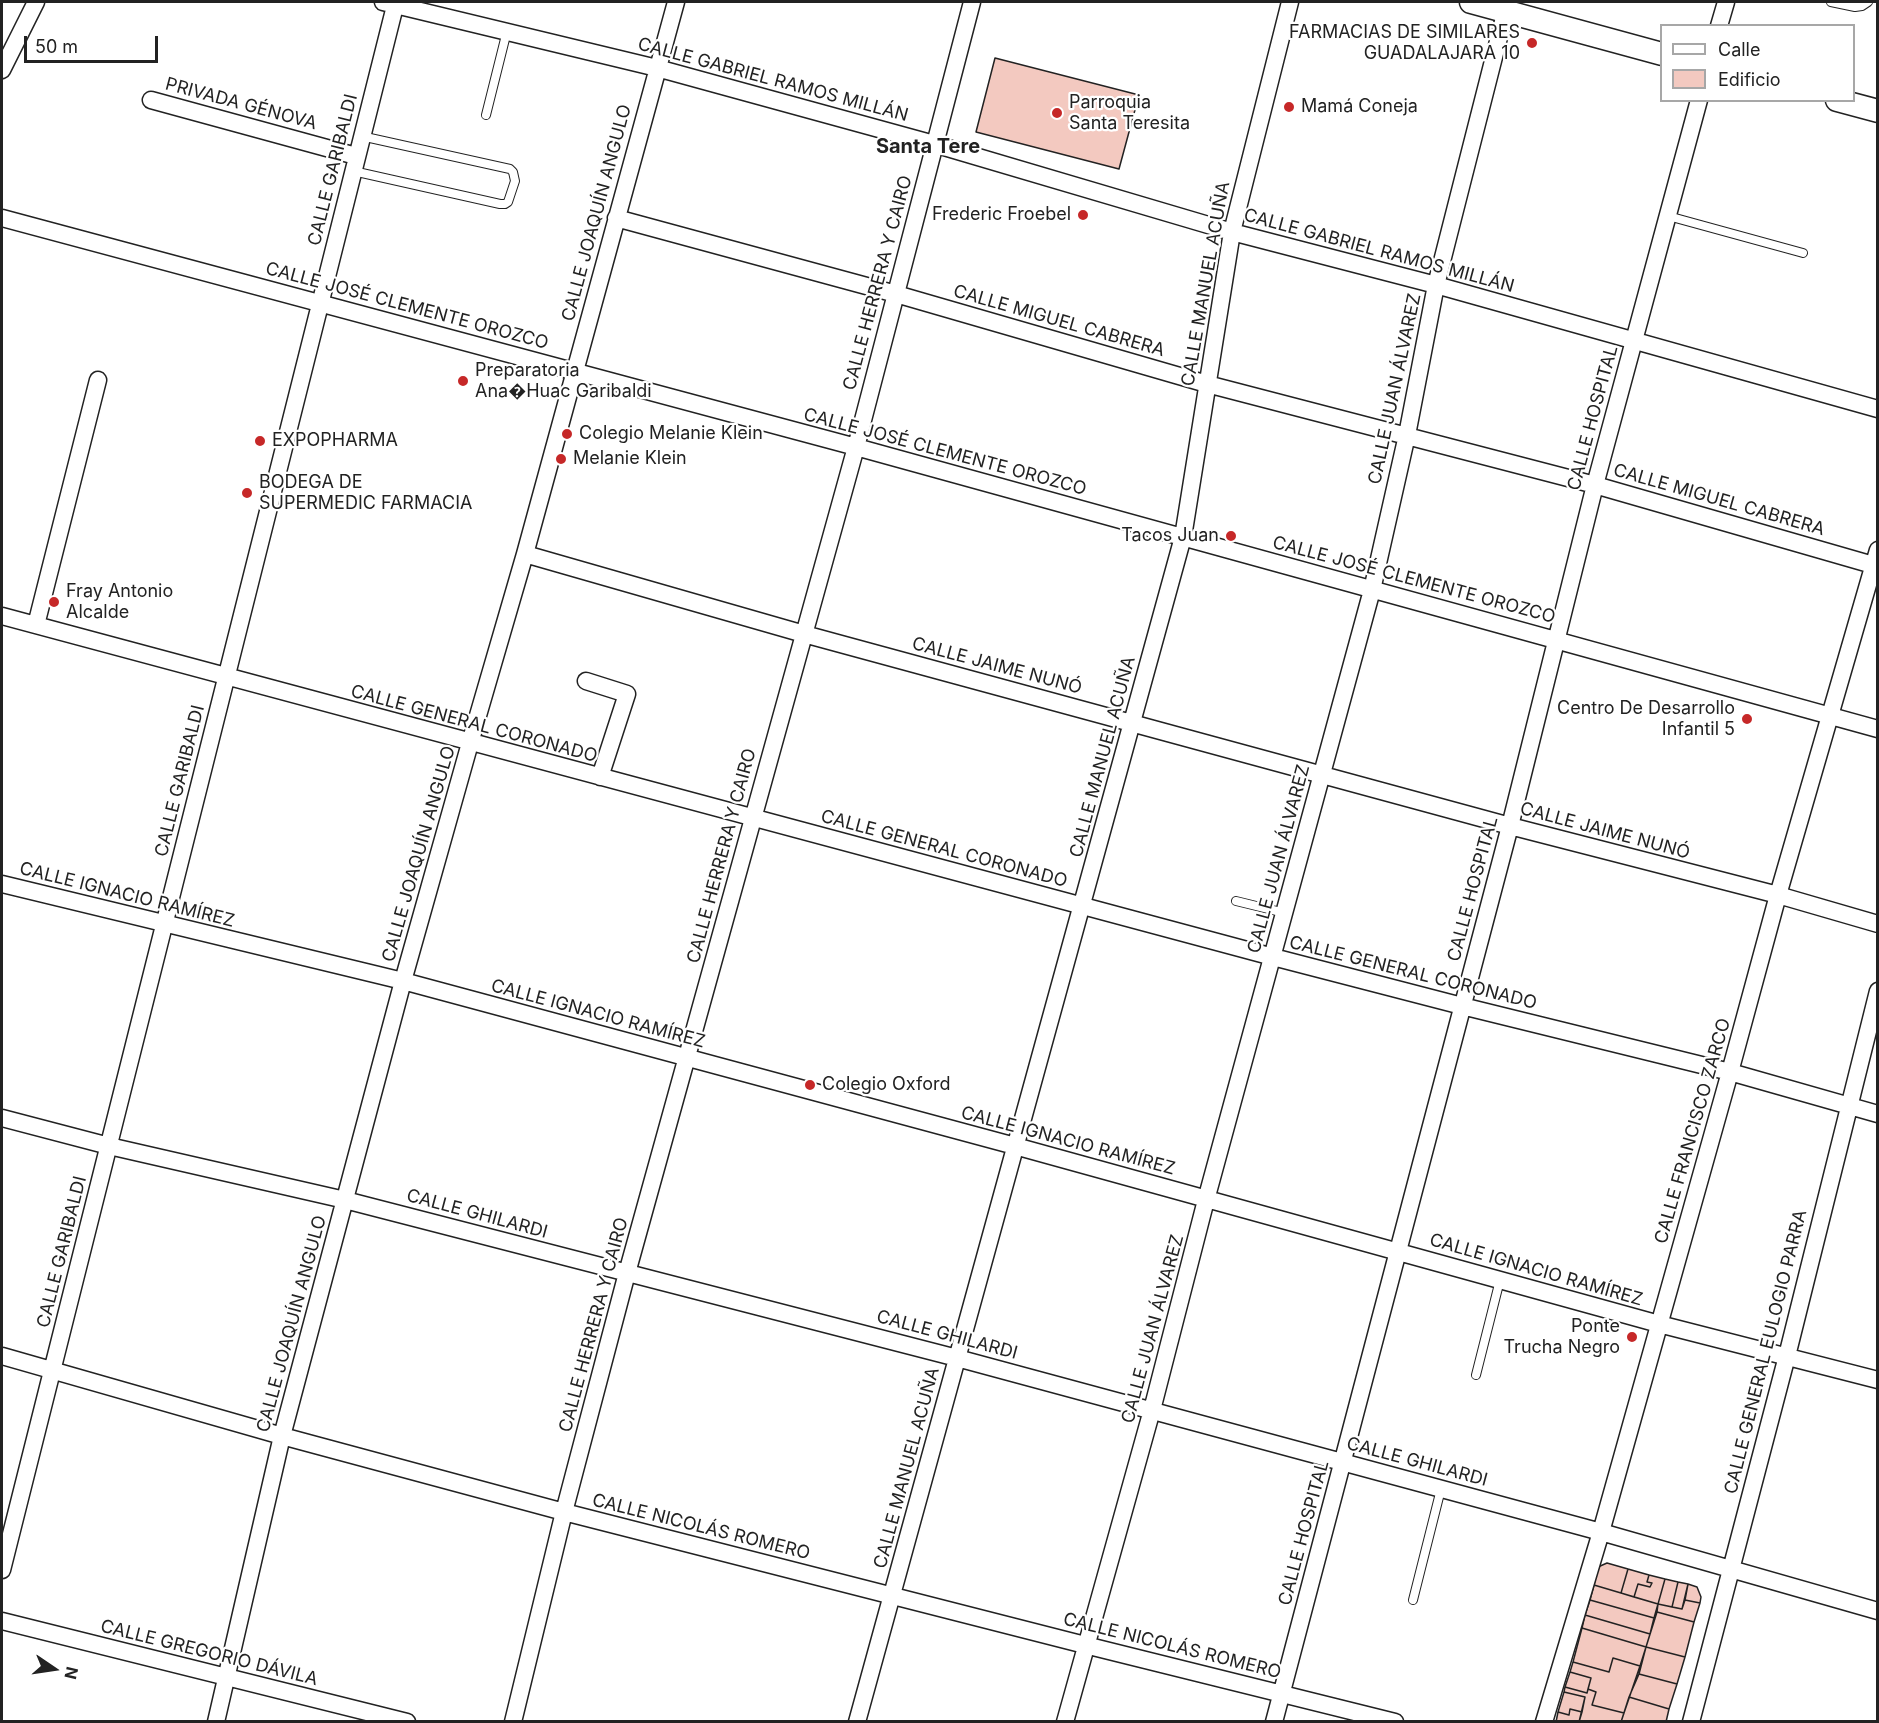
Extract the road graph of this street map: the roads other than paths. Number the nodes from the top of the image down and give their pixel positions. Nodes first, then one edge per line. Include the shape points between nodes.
1 (36, 2) edge
2 (391, 2) edge
3 (676, 2) edge
4 (972, 2) edge
5 (1290, 2) edge
6 (1471, 2) edge
7 (1726, 2) edge
8 (1831, 2) edge
9 (1868, 2) edge
10 (1507, 6) edge
11 (1720, 24) edge
12 (507, 31) junction
13 (1660, 53) edge
14 (657, 68) junction
15 (2, 70) edge
16 (151, 100) dead end
17 (1698, 102) edge
18 (1844, 102) edge
19 (1878, 111) edge
20 (486, 115) dead end
21 (361, 136) junction
22 (934, 144) junction
23 (354, 164) junction
24 (1668, 216) junction
25 (2, 218) edge
26 (616, 218) junction
27 (1232, 232) junction
28 (1803, 253) dead end
29 (1436, 285) junction
30 (896, 294) junction
31 (320, 303) junction
32 (1634, 339) junction
33 (574, 372) junction
34 (98, 380) dead end
35 (1207, 384) junction
36 (1878, 409) edge
37 (1407, 435) junction
38 (856, 447) junction
39 (1595, 485) junction
40 (1183, 537) junction
41 (525, 554) junction
42 (1875, 557) edge
43 (1372, 590) junction
44 (2, 616) edge
45 (36, 626) junction
46 (804, 634) junction
47 (1557, 639) junction
48 (227, 677) junction
49 (586, 681) dead end
50 (1830, 716) junction
51 (1132, 722) junction
52 (1878, 729) edge
53 (470, 743) junction
54 (1323, 774) junction
55 (600, 777) junction
56 (752, 818) junction
57 (1510, 826) junction
58 (2, 884) edge
59 (1778, 895) junction
60 (1236, 901) dead end
61 (1082, 905) junction
62 (1285, 913) junction
63 (1878, 924) edge
64 (165, 925) junction
65 (1273, 957) junction
66 (404, 981) junction
67 (1878, 991) edge
68 (1462, 1006) junction
69 (688, 1059) junction
70 (1730, 1072) junction
71 (1848, 1106) junction
72 (1878, 1114) edge
73 (2, 1118) edge
74 (109, 1146) junction
75 (1015, 1146) junction
76 (345, 1200) junction
77 (1206, 1200) junction
78 (1397, 1252) junction
79 (627, 1273) junction
80 (1500, 1280) junction
81 (1659, 1324) junction
82 (2, 1356) edge
83 (1787, 1356) junction
84 (957, 1358) junction
85 (53, 1370) junction
86 (1476, 1375) dead end
87 (1878, 1380) edge
88 (1152, 1410) junction
89 (282, 1436) junction
90 (1343, 1462) junction
91 (1441, 1489) junction
92 (564, 1512) junction
93 (1601, 1532) junction
94 (2, 1570) edge
95 (1731, 1570) junction
96 (892, 1596) junction
97 (1413, 1600) dead end
98 (1878, 1611) edge
99 (2, 1621) edge
100 (1085, 1645) junction
101 (226, 1677) junction
102 (1281, 1693) junction
103 (401, 1721) edge
104 (216, 1722) edge
105 (513, 1722) edge
106 (857, 1722) edge
107 (1065, 1722) edge
108 (1274, 1722) edge
109 (1395, 1722) edge
110 (1544, 1722) edge
111 (1691, 1722) edge

1 - 15 street
2 - 12 street, CALLE GABRIEL RAMOS MILLÁN
2 - 21 street, CALLE GARIBALDI
3 - 14 street, CALLE JOAQUÍN ANGULO
4 - 22 street, CALLE HERRERA Y CAIRO
5 - 27 street, CALLE MANUEL ACUÑA
6 - 10 street
7 - 11 street
8 - 9 lane via 1855,7
10 - 13 street
10 - 29 street, CALLE JUAN ÁLVAREZ
12 - 14 street, CALLE GABRIEL RAMOS MILLÁN
12 - 20 lane
14 - 22 street, CALLE GABRIEL RAMOS MILLÁN
14 - 26 street, CALLE JOAQUÍN ANGULO
16 - 23 street, PRIVADA GÉNOVA
17 - 24 street, CALLE HOSPITAL
18 - 19 street
21 - 23 street, CALLE GARIBALDI
21 - 23 lane via 510,169 515,180 508,202 500,204
22 - 27 street, CALLE GABRIEL RAMOS MILLÁN
22 - 30 street, CALLE HERRERA Y CAIRO
23 - 31 street, CALLE GARIBALDI
24 - 28 lane
24 - 32 street, CALLE HOSPITAL
25 - 31 street, CALLE JOSÉ CLEMENTE OROZCO
26 - 30 street, CALLE MIGUEL CABRERA
26 - 33 street, CALLE JOAQUÍN ANGULO
27 - 29 street, CALLE GABRIEL RAMOS MILLÁN
27 - 35 street, CALLE MANUEL ACUÑA
29 - 32 street, CALLE GABRIEL RAMOS MILLÁN
29 - 37 street, CALLE JUAN ÁLVAREZ
30 - 35 street, CALLE MIGUEL CABRERA
30 - 38 street, CALLE HERRERA Y CAIRO
31 - 33 street, CALLE JOSÉ CLEMENTE OROZCO
31 - 48 street, CALLE GARIBALDI
32 - 36 street, CALLE GABRIEL RAMOS MILLÁN
32 - 39 street, CALLE HOSPITAL
33 - 38 street, CALLE JOSÉ CLEMENTE OROZCO
33 - 41 street, CALLE JOAQUÍN ANGULO
34 - 45 street
35 - 37 street, CALLE MIGUEL CABRERA
35 - 40 street, CALLE MANUEL ACUÑA
37 - 39 street, CALLE MIGUEL CABRERA
37 - 43 street, CALLE JUAN ÁLVAREZ
38 - 40 street, CALLE JOSÉ CLEMENTE OROZCO
38 - 46 street, CALLE HERRERA Y CAIRO
39 - 42 street, CALLE MIGUEL CABRERA
39 - 47 street, CALLE HOSPITAL
40 - 43 street, CALLE JOSÉ CLEMENTE OROZCO
40 - 51 street, CALLE MANUEL ACUÑA
41 - 46 street, CALLE JAIME NUNÓ
41 - 53 street, CALLE JOAQUÍN ANGULO
42 - 50 street, CALLE FRANCISCO ZARCO
43 - 47 street, CALLE JOSÉ CLEMENTE OROZCO
43 - 54 street, CALLE JUAN ÁLVAREZ
44 - 45 street, CALLE GENERAL CORONADO
45 - 48 street, CALLE GENERAL CORONADO
46 - 51 street, CALLE JAIME NUNÓ
46 - 56 street, CALLE HERRERA Y CAIRO
47 - 50 street, CALLE JOSÉ CLEMENTE OROZCO
47 - 57 street, CALLE HOSPITAL
48 - 53 street, CALLE GENERAL CORONADO
48 - 64 street, CALLE GARIBALDI
49 - 55 street via 627,694
50 - 52 street, CALLE JOSÉ CLEMENTE OROZCO
50 - 59 street, CALLE FRANCISCO ZARCO
51 - 54 street, CALLE JAIME NUNÓ
51 - 61 street, CALLE MANUEL ACUÑA
53 - 55 street, CALLE GENERAL CORONADO
53 - 66 street, CALLE JOAQUÍN ANGULO
54 - 57 street, CALLE JAIME NUNÓ
54 - 62 street, CALLE JUAN ÁLVAREZ
55 - 56 street, CALLE GENERAL CORONADO
56 - 61 street, CALLE GENERAL CORONADO
56 - 69 street, CALLE HERRERA Y CAIRO
57 - 59 street, CALLE JAIME NUNÓ
57 - 68 street, CALLE HOSPITAL
58 - 64 street, CALLE IGNACIO RAMÍREZ
59 - 63 street, CALLE JAIME NUNÓ
59 - 70 street, CALLE FRANCISCO ZARCO
60 - 62 lane
61 - 65 street, CALLE GENERAL CORONADO
61 - 75 street, CALLE MANUEL ACUÑA
62 - 65 street, CALLE JUAN ÁLVAREZ
64 - 66 street, CALLE IGNACIO RAMÍREZ
64 - 74 street, CALLE GARIBALDI
65 - 68 street, CALLE GENERAL CORONADO
65 - 77 street, CALLE JUAN ÁLVAREZ
66 - 69 street, CALLE IGNACIO RAMÍREZ
66 - 76 street, CALLE JOAQUÍN ANGULO
67 - 71 street, CALLE GENERAL EULOGIO PARRA
68 - 70 street, CALLE GENERAL CORONADO
68 - 78 street, CALLE HOSPITAL
69 - 75 street, CALLE IGNACIO RAMÍREZ
69 - 79 street, CALLE HERRERA Y CAIRO
70 - 71 street, CALLE GENERAL CORONADO
70 - 81 street, CALLE FRANCISCO ZARCO
71 - 72 street, CALLE GENERAL CORONADO
71 - 83 street, CALLE GENERAL EULOGIO PARRA
73 - 74 street, CALLE GHILARDI
74 - 76 street, CALLE GHILARDI
74 - 85 street, CALLE GARIBALDI
75 - 77 street, CALLE IGNACIO RAMÍREZ
75 - 84 street, CALLE MANUEL ACUÑA
76 - 79 street, CALLE GHILARDI
76 - 89 street, CALLE JOAQUÍN ANGULO
77 - 78 street, CALLE IGNACIO RAMÍREZ
77 - 88 street, CALLE JUAN ÁLVAREZ
78 - 80 street, CALLE IGNACIO RAMÍREZ
78 - 90 street, CALLE HOSPITAL
79 - 84 street, CALLE GHILARDI
79 - 92 street, CALLE HERRERA Y CAIRO
80 - 81 street, CALLE IGNACIO RAMÍREZ
80 - 86 lane
81 - 83 street, CALLE IGNACIO RAMÍREZ
81 - 93 street, CALLE FRANCISCO ZARCO
82 - 85 street, CALLE NICOLÁS ROMERO
83 - 87 street, CALLE IGNACIO RAMÍREZ
83 - 95 street, CALLE GENERAL EULOGIO PARRA
84 - 88 street, CALLE GHILARDI
84 - 96 street, CALLE MANUEL ACUÑA
85 - 89 street, CALLE NICOLÁS ROMERO
85 - 94 street, CALLE GARIBALDI
88 - 90 street, CALLE GHILARDI
88 - 100 street, CALLE JUAN ÁLVAREZ
89 - 92 street, CALLE NICOLÁS ROMERO
89 - 101 street, CALLE JOAQUÍN ANGULO
90 - 91 street, CALLE GHILARDI
90 - 102 street, CALLE HOSPITAL
91 - 93 street, CALLE GHILARDI
91 - 97 lane
92 - 96 street, CALLE NICOLÁS ROMERO
92 - 105 street, CALLE HERRERA Y CAIRO
93 - 95 street, CALLE GHILARDI
93 - 110 street, CALLE FRANCISCO ZARCO
95 - 98 street, CALLE GHILARDI
95 - 111 street, CALLE GENERAL EULOGIO PARRA
96 - 100 street, CALLE NICOLÁS ROMERO
96 - 106 street, CALLE MANUEL ACUÑA
99 - 101 street, CALLE GREGORIO DÁVILA
100 - 102 street, CALLE NICOLÁS ROMERO
100 - 107 street, CALLE JUAN ÁLVAREZ
101 - 103 street, CALLE GREGORIO DÁVILA
101 - 104 street, CALLE JOAQUÍN ANGULO
102 - 108 street, CALLE HOSPITAL
102 - 109 street, CALLE NICOLÁS ROMERO

